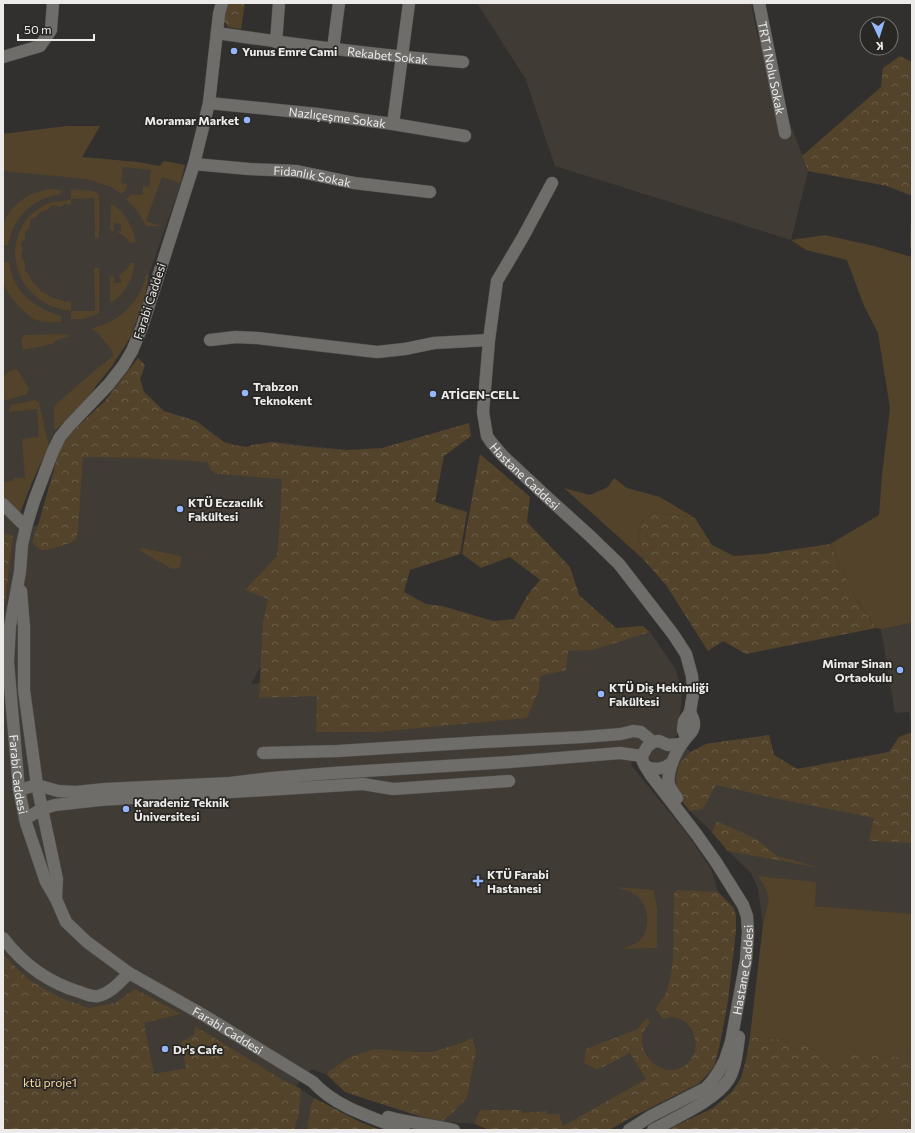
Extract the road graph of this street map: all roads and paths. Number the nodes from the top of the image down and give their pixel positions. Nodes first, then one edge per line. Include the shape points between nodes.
1 (53, 3) edge
2 (222, 3) edge
3 (279, 3) edge
4 (339, 3) edge
5 (409, 3) edge
6 (759, 3) edge
7 (217, 33) junction
8 (276, 42) junction
9 (333, 49) junction
10 (3, 57) edge
11 (401, 57) junction
12 (463, 62) dead end
13 (209, 103) junction
14 (393, 124) junction
15 (785, 133) dead end
16 (465, 136) dead end
17 (194, 164) junction
18 (552, 183) dead end
19 (430, 192) dead end
20 (210, 340) dead end
21 (489, 340) junction
22 (3, 504) edge
23 (3, 517) edge
24 (26, 527) junction
25 (20, 572) junction
26 (684, 741) junction
27 (653, 742) junction
28 (668, 745) junction
29 (263, 753) dead end
30 (673, 760) junction
31 (644, 761) junction
32 (509, 781) dead end
33 (38, 785) junction
34 (19, 790) junction
35 (42, 809) junction
36 (25, 819) junction
37 (56, 899) junction
38 (3, 938) edge
39 (129, 973) junction
40 (314, 1082) junction
41 (404, 1130) edge
42 (452, 1130) edge
43 (628, 1130) edge
44 (653, 1130) edge

1 - 10 street via 51,30 40,46
2 - 7 street, Farabi Caddesi
3 - 8 street
4 - 9 street
5 - 11 street
6 - 15 street, TRT 1 Nolu Sokak
7 - 8 street, Rekabet Sokak
7 - 13 street, Farabi Caddesi
8 - 9 street, Rekabet Sokak
9 - 11 street, Rekabet Sokak
11 - 12 street, Rekabet Sokak
11 - 14 street
13 - 14 street, Nazlıçeşme Sokak
13 - 17 street, Farabi Caddesi
14 - 16 street, Nazlıçeşme Sokak
17 - 19 street, Fidanlık Sokak via 296,171 354,183
17 - 24 street, Farabi Caddesi via 132,351 109,384 60,437 45,470
18 - 21 street, Hastane Caddesi via 497,281
20 - 21 street via 257,338 377,352 406,350 434,343
21 - 26 street, Hastane Caddesi via 483,412 487,436 503,456 619,564 686,654 692,676 693,694 690,712 684,721
22 - 24 street
23 - 24 street
24 - 25 street, Farabi Caddesi
25 - 33 street, Farabi Caddesi via 24,627 24,690
25 - 34 street, Farabi Caddesi via 10,626 8,662
26 - 28 street
26 - 30 street, Hastane Caddesi
27 - 28 street via 659,741
27 - 29 street via 641,732 633,731 583,737 331,752
27 - 31 street via 647,746
28 - 30 street via 672,749
30 - 31 street via 663,769 652,769
30 - 44 street, Hastane Caddesi via 670,787 724,859 747,895 753,908 755,940 734,1066 729,1078 712,1096
31 - 33 street via 620,753 333,773 230,783 76,792 58,791
31 - 43 street, Hastane Caddesi via 650,774 731,884 747,916 748,933 746,960 731,1042 719,1071 706,1088
32 - 35 street via 393,789 363,784 137,798 55,805
33 - 34 street
33 - 35 street, Farabi Caddesi
34 - 36 street, Farabi Caddesi
35 - 36 street
35 - 37 street, Farabi Caddesi via 57,879
36 - 37 street, Farabi Caddesi via 43,875
37 - 39 street, Farabi Caddesi via 66,922 87,942
38 - 39 street via 12,950 47,979 81,993 96,996 109,993
39 - 40 street, Farabi Caddesi
40 - 41 street, Farabi Caddesi via 320,1089 355,1110
40 - 42 street, Farabi Caddesi via 323,1083 388,1117

